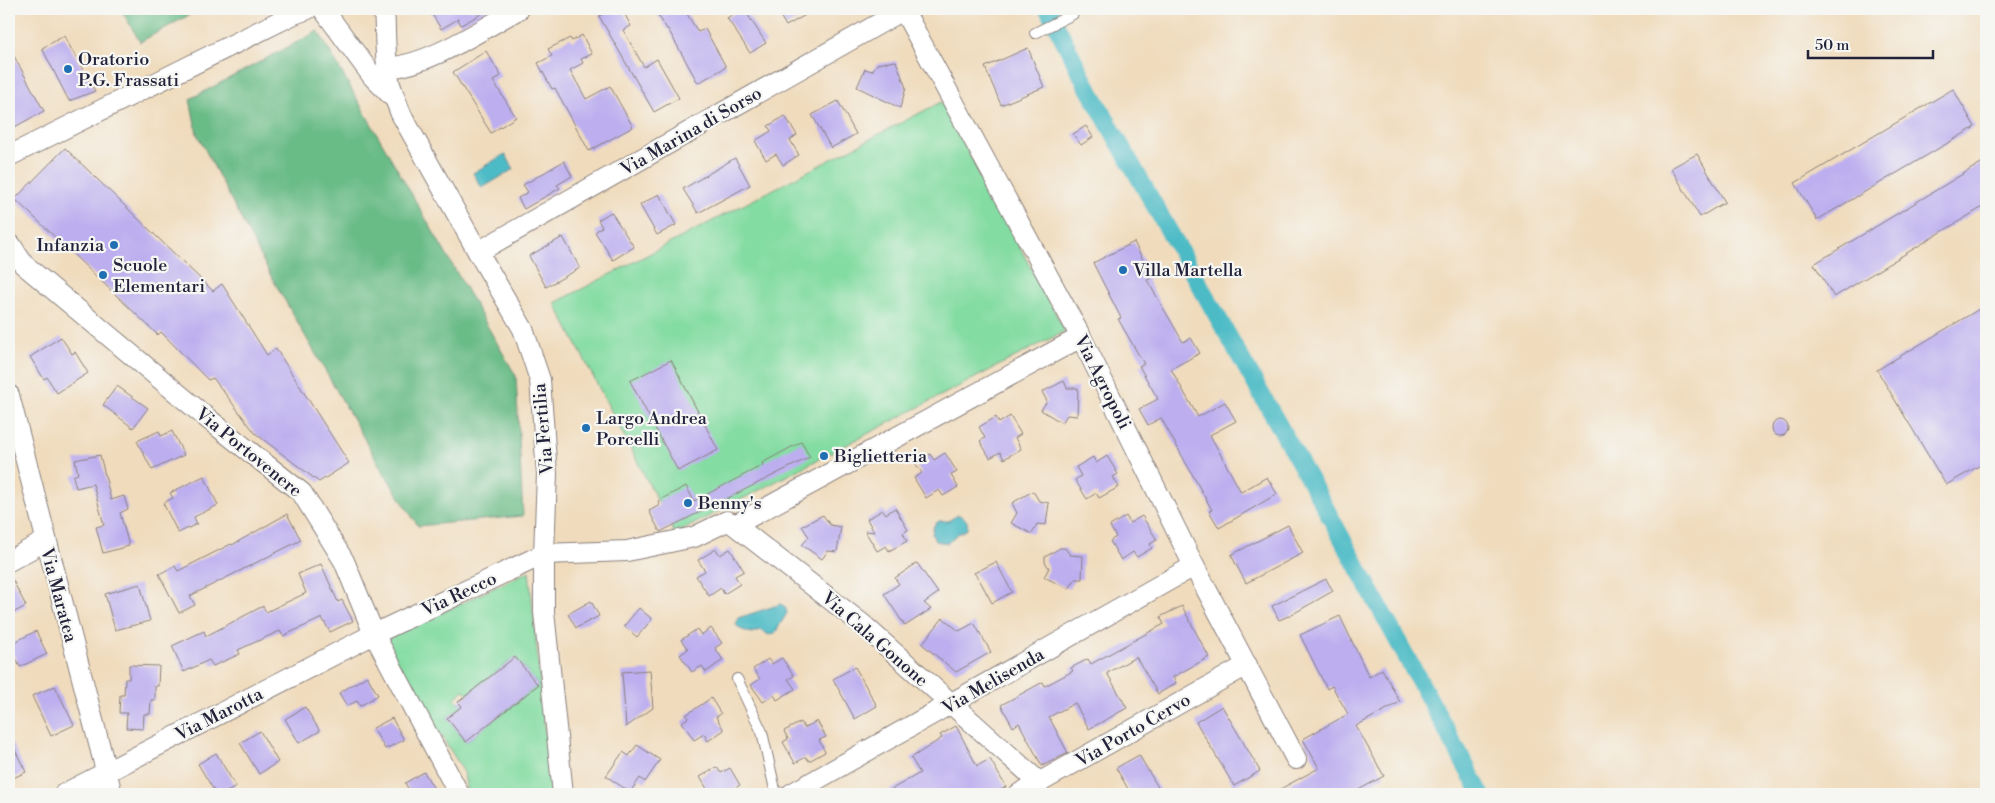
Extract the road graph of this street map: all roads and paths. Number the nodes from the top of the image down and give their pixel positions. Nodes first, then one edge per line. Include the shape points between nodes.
1 (308, 9) edge
2 (323, 9) edge
3 (384, 9) edge
4 (519, 9) edge
5 (903, 9) edge
6 (1074, 14) dead end
7 (1035, 33) dead end
8 (388, 68) junction
9 (394, 98) junction
10 (9, 156) edge
11 (10, 243) edge
12 (478, 252) junction
13 (1080, 337) junction
14 (9, 395) edge
15 (731, 523) junction
16 (45, 541) junction
17 (544, 554) junction
18 (9, 561) edge
19 (1194, 566) junction
20 (374, 634) junction
21 (1247, 665) junction
22 (737, 679) dead end
23 (951, 705) junction
24 (1296, 759) dead end
25 (106, 773) junction
26 (1040, 783) junction
27 (64, 794) edge
28 (112, 794) edge
29 (459, 794) edge
30 (563, 794) edge
31 (776, 794) edge
32 (791, 794) edge
33 (1019, 794) edge

1 - 10 street
2 - 9 street via 373,77
3 - 8 street
4 - 8 street via 431,57
5 - 12 street, Via Marina di Sorso
5 - 13 street, Via Agropoli
6 - 7 lane
8 - 9 street
9 - 12 street, Via Fertilia
11 - 20 street, Via Portovenere via 23,264 302,493 344,561
12 - 17 street, Via Fertilia via 523,330 540,380 547,474
13 - 15 street
13 - 19 street, Via Agropoli
14 - 16 street, Via Maratea
15 - 17 street via 694,537 627,551
15 - 23 street, Via Cala Gonone via 862,624
16 - 18 street
16 - 25 street, Via Maratea
17 - 20 street, Via Recco
17 - 30 street, Via Fertilia via 544,612
19 - 21 street, Via Agropoli
19 - 23 street, Via Melisenda
20 - 25 street, Via Marotta
20 - 29 street, Via Portovenere
21 - 24 street, Via Agropoli
21 - 26 street, Via Porto Cervo
22 - 31 lane via 762,732
23 - 26 street, Via Cala Gonone
23 - 32 street, Via Melisenda
25 - 27 street, Via Marotta
25 - 28 street, Via Maratea
26 - 33 street, Via Porto Cervo

